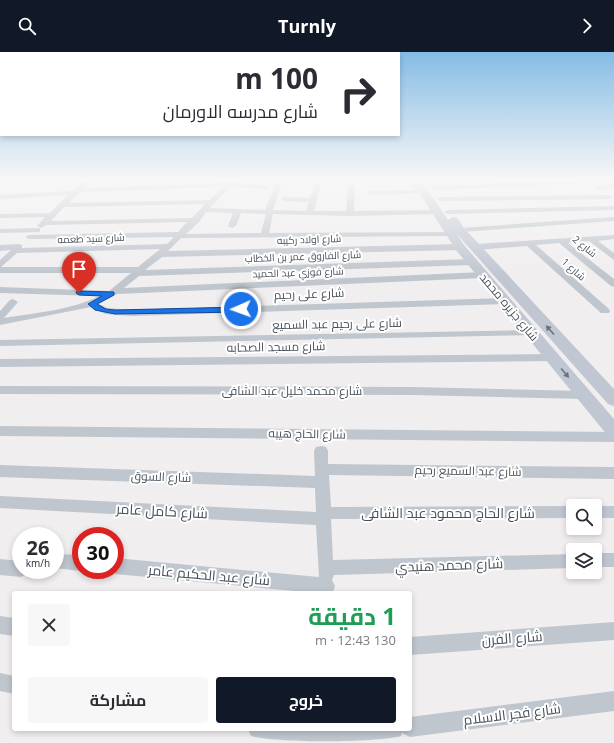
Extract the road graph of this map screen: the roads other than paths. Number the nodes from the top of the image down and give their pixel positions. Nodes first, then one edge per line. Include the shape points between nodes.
1 (57, 210) edge
2 (110, 210) edge
3 (138, 210) edge
4 (206, 210) edge
5 (214, 210) edge
6 (310, 210) edge
7 (351, 210) edge
8 (384, 210) edge
9 (441, 210) edge
10 (238, 211) junction
11 (269, 212) junction
12 (108, 213) dead end
13 (137, 213) dead end
14 (300, 213) junction
15 (309, 214) junction
16 (52, 215) junction
17 (0, 216) edge
18 (351, 217) junction
19 (614, 219) edge
20 (196, 220) junction
21 (44, 223) junction
22 (298, 224) dead end
23 (232, 226) dead end
24 (37, 230) junction
25 (0, 231) edge
26 (455, 232) junction
27 (181, 235) junction
28 (264, 235) junction
29 (614, 236) edge
30 (29, 237) junction
31 (590, 238) junction
32 (561, 241) junction
33 (529, 243) junction
34 (169, 246) junction
35 (460, 247) junction
36 (476, 247) junction
37 (0, 248) edge
38 (14, 252) junction
39 (159, 254) junction
40 (0, 256) edge
41 (614, 257) edge
42 (472, 262) junction
43 (0, 265) edge
44 (0, 270) edge
45 (138, 271) junction
46 (483, 275) junction
47 (614, 284) edge
48 (0, 290) edge
49 (112, 293) junction
50 (505, 301) junction
51 (13, 302) dead end
52 (92, 304) junction
53 (605, 311) dead end
54 (0, 318) edge
55 (0, 322) edge
56 (531, 333) junction
57 (0, 343) edge
58 (564, 345) junction
59 (549, 353) junction
60 (0, 363) edge
61 (0, 390) edge
62 (584, 395) junction
63 (614, 400) edge
64 (0, 431) edge
65 (614, 431) edge
66 (614, 437) edge
67 (321, 450) dead end
68 (0, 471) edge
69 (614, 473) edge
70 (322, 476) junction
71 (0, 502) edge
72 (566, 512) edge
73 (602, 512) edge
74 (614, 512) edge
75 (323, 516) junction
76 (602, 560) edge
77 (614, 560) edge
78 (566, 561) edge
79 (0, 566) edge
80 (124, 567) edge
81 (12, 568) edge
82 (326, 568) junction
83 (327, 590) edge
84 (0, 625) edge
85 (12, 627) edge
86 (614, 631) edge
87 (412, 646) edge
88 (0, 682) edge
89 (12, 685) edge
90 (614, 701) edge
91 (412, 727) edge
92 (275, 731) edge
93 (381, 731) edge
94 (335, 738) edge

1 - 16 street
2 - 12 street
3 - 13 street
4 - 20 street
5 - 10 street
6 - 15 street
7 - 18 street
8 - 18 street
9 - 26 main road, شارع جزيره محمد
10 - 11 street
10 - 23 street
11 - 14 street
11 - 28 street
14 - 15 street
14 - 22 street
15 - 18 street
16 - 17 street
16 - 21 street
19 - 26 street
20 - 21 street
20 - 27 street
21 - 24 street
24 - 25 street
24 - 30 street
26 - 28 street
26 - 35 main road, شارع جزيره محمد
26 - 36 main road, شارع جزيره محمد
27 - 28 street
27 - 30 street
27 - 34 street
29 - 31 street
30 - 38 street
31 - 32 street
31 - 41 street
32 - 33 street
32 - 47 street, شارع 2
33 - 36 street
33 - 53 street, شارع 1
34 - 38 street, شارع سيد طعمه
34 - 39 street
35 - 39 street, شارع اولاد ركيبه
35 - 42 main road, شارع جزيره محمد
58 -> 36 main road, شارع جزيره محمد
37 - 38 street
38 - 40 street
38 - 43 street
39 - 45 street
42 - 45 street, شارع الفاروق عمر بن الخطاب
42 - 46 main road, شارع جزيره محمد
44 - 45 street, شارع الفاروق عمر بن الخطاب
45 - 49 street
46 - 49 street, شارع فوزي عبد الحميد
46 - 50 main road, شارع جزيره محمد
48 - 49 street, شارع فوزي عبد الحميد
49 - 52 street
50 - 52 street, شارع على رحيم via 133,313 105,311
50 - 56 main road, شارع جزيره محمد
51 - 54 street
52 - 55 street
56 - 57 street, شارع على رحيم عبد السميع
56 - 59 main road, شارع جزيره محمد
58 - 59 main road
58 - 63 main road, شارع جزيره محمد
59 - 60 street, شارع مسجد الصحابه
59 -> 62 main road, شارع جزيره محمد
61 - 62 street, شارع محمد خليل عبد الشافى via 413,391
62 - 65 main road, شارع جزيره محمد
64 - 66 street, شارع الحاج هيبه
67 - 70 street
68 - 70 street, شارع السوق
69 - 70 street, شارع عبد السميع رحيم
70 - 75 street
71 - 75 street, شارع كامل عامر
72 - 75 street, شارع الحاج محمود عبد الشافى
73 - 74 street
75 - 82 street
76 - 77 street
78 - 82 street, شارع محمد هنيدي
79 - 81 street
80 - 83 street, شارع عبد الحكيم عامر
82 - 83 street
84 - 85 street
86 - 87 street, شارع الفرن
88 - 89 street
90 - 91 street, شارع فجر الاسلام
92 - 94 street
93 - 94 street

